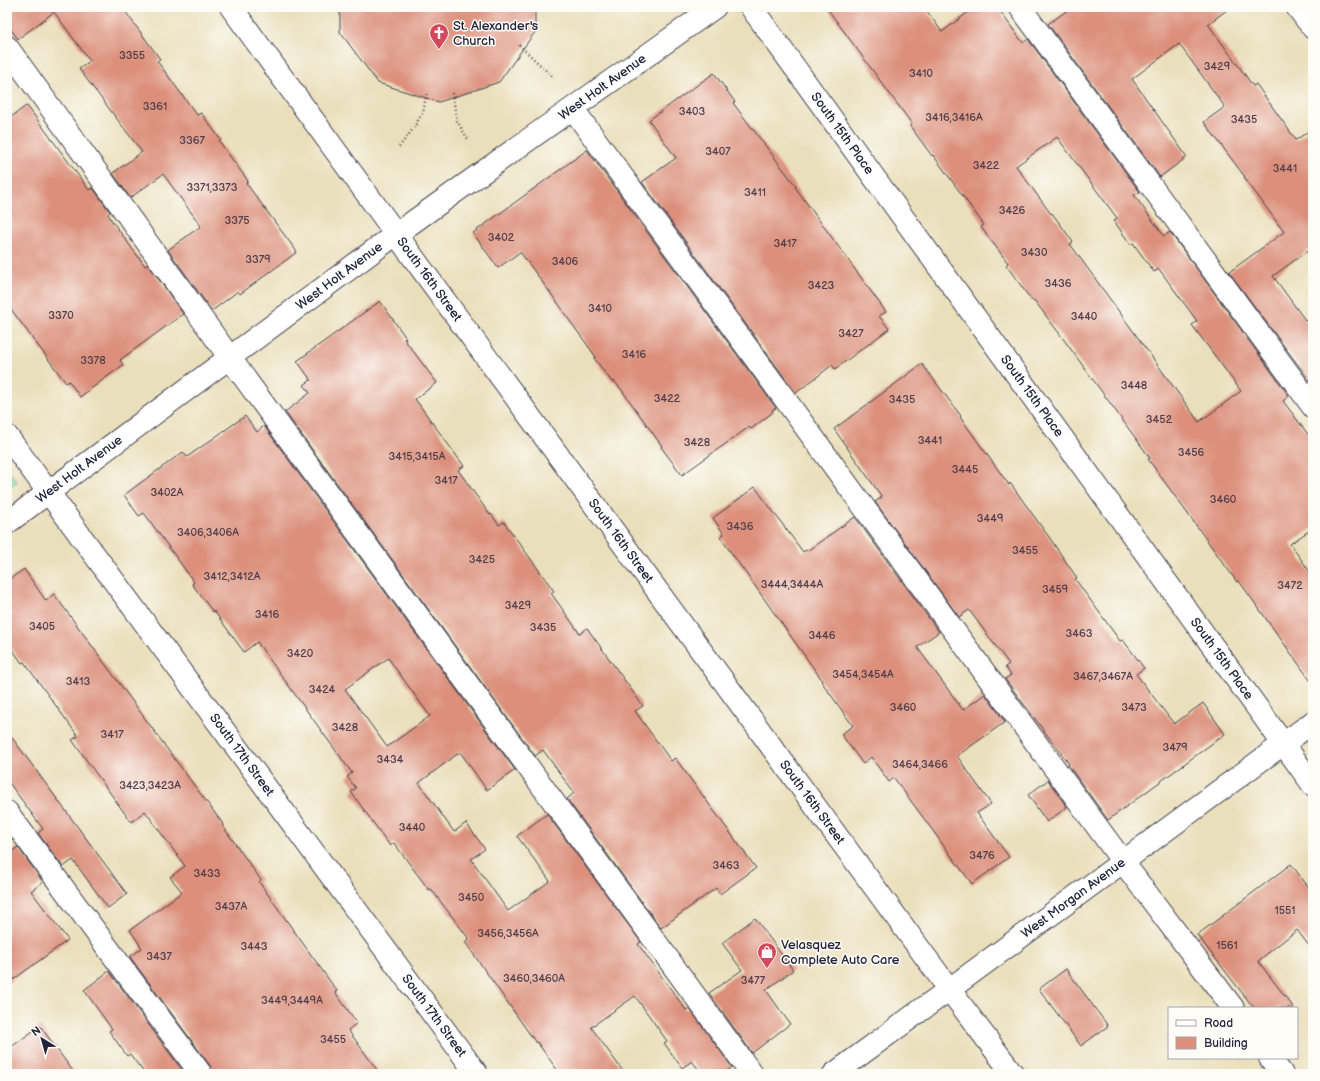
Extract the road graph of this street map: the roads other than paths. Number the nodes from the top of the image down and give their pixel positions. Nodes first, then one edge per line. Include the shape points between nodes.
1 (231, 7) edge
2 (715, 7) edge
3 (751, 7) edge
4 (1020, 7) edge
5 (1297, 7) edge
6 (1313, 28) edge
7 (7, 47) edge
8 (573, 109) junction
9 (396, 234) junction
10 (230, 358) junction
11 (1313, 407) edge
12 (7, 436) edge
13 (49, 493) junction
14 (7, 523) edge
15 (1313, 722) edge
16 (1283, 744) junction
17 (1313, 785) edge
18 (7, 812) edge
19 (1123, 862) junction
20 (949, 989) junction
21 (1232, 1007) edge
22 (1271, 1059) edge
23 (201, 1074) edge
24 (477, 1074) edge
25 (752, 1074) edge
26 (834, 1074) edge
27 (1013, 1074) edge
28 (1282, 1074) edge

1 - 9 street, South 16th Street
2 - 8 street, West Holt Avenue
3 - 16 street, South 15th Place
4 - 11 street
5 - 6 street
7 - 10 street
8 - 9 street, West Holt Avenue
8 - 19 street
9 - 10 street, West Holt Avenue
9 - 20 street, South 16th Street
10 - 13 street, West Holt Avenue
10 - 25 street
12 - 13 street, South 17th Street
13 - 14 street, West Holt Avenue
13 - 24 street, South 17th Street
15 - 16 street, West Morgan Avenue
16 - 17 street, South 15th Place
16 - 19 street, West Morgan Avenue
18 - 23 street
19 - 20 street, West Morgan Avenue
19 - 21 street
20 - 26 street, West Morgan Avenue
20 - 27 street, South 16th Street
22 - 28 street

